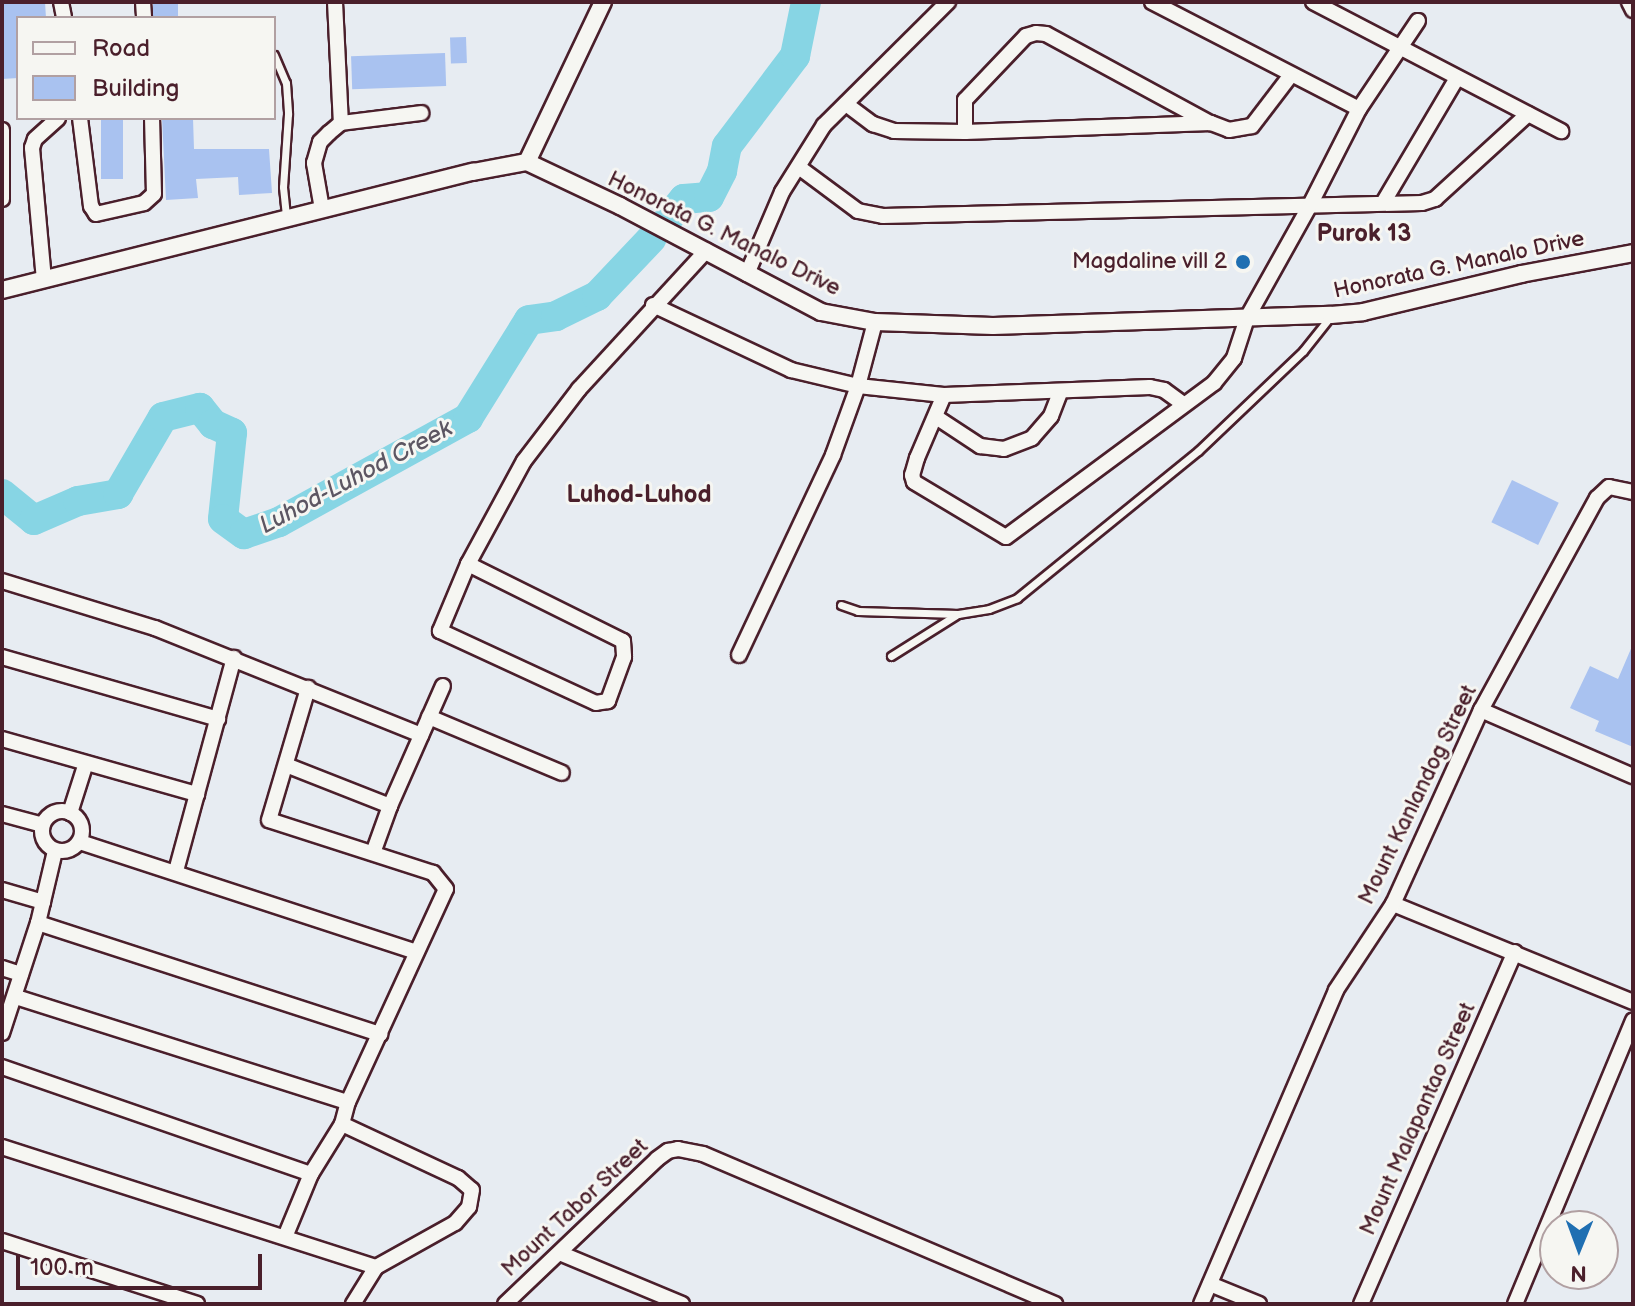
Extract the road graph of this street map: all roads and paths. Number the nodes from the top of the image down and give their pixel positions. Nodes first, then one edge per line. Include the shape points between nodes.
1 (335, 2) edge
2 (603, 2) edge
3 (948, 2) edge
4 (1152, 2) edge
5 (1313, 2) edge
6 (1629, 2) edge
7 (1633, 10) edge
8 (1418, 21) dead end
9 (1401, 48) junction
10 (276, 60) edge
11 (1291, 75) junction
12 (1457, 78) junction
13 (846, 104) junction
14 (1359, 109) junction
15 (421, 113) dead end
16 (1528, 114) junction
17 (56, 120) edge
18 (80, 120) edge
19 (152, 120) edge
20 (341, 123) junction
21 (1211, 123) junction
22 (2, 130) edge
23 (1561, 131) dead end
24 (965, 132) junction
25 (527, 162) junction
26 (800, 168) junction
27 (2, 199) edge
28 (1383, 203) junction
29 (1309, 207) junction
30 (322, 209) junction
31 (286, 218) junction
32 (706, 251) junction
33 (1633, 253) edge
34 (747, 274) junction
35 (44, 280) junction
36 (2, 290) edge
37 (653, 305) junction
38 (1331, 315) junction
39 (1247, 318) junction
40 (875, 322) junction
41 (858, 386) junction
42 (1060, 393) junction
43 (944, 395) junction
44 (1183, 404) junction
45 (936, 417) junction
46 (1633, 492) edge
47 (468, 564) junction
48 (2, 581) edge
49 (841, 605) dead end
50 (958, 614) junction
51 (739, 655) dead end
52 (891, 656) dead end
53 (2, 657) edge
54 (234, 658) junction
55 (443, 686) dead end
56 (308, 688) junction
57 (1481, 710) junction
58 (429, 717) junction
59 (218, 719) junction
60 (421, 735) junction
61 (2, 739) edge
62 (86, 763) junction
63 (286, 765) junction
64 (562, 773) dead end
65 (1633, 776) edge
66 (197, 794) junction
67 (390, 806) junction
68 (70, 813) junction
69 (2, 814) edge
70 (43, 825) junction
71 (80, 842) junction
72 (55, 851) junction
73 (373, 853) junction
74 (176, 871) junction
75 (2, 890) edge
76 (43, 902) junction
77 (1393, 904) junction
78 (38, 923) junction
79 (417, 952) junction
80 (1515, 952) junction
81 (2, 968) edge
82 (21, 974) junction
83 (16, 997) junction
84 (1633, 1002) edge
85 (1633, 1021) edge
86 (2, 1033) edge
87 (380, 1034) junction
88 (2, 1067) edge
89 (348, 1102) junction
90 (342, 1124) junction
91 (2, 1147) edge
92 (311, 1174) junction
93 (285, 1237) junction
94 (2, 1241) edge
95 (562, 1254) junction
96 (376, 1267) junction
97 (1210, 1284) junction
98 (197, 1304) edge
99 (353, 1304) edge
100 (505, 1304) edge
101 (682, 1304) edge
102 (1055, 1304) edge
103 (1201, 1304) edge
104 (1259, 1304) edge
105 (1361, 1304) edge
106 (1515, 1304) edge

1 - 20 street
2 - 25 street
3 - 13 street
4 - 11 street
5 - 9 street
6 - 7 street
8 - 9 street
9 - 12 street
9 - 14 street
10 - 31 lane via 287,98
11 - 14 street
11 - 21 street via 1252,126 1229,130
12 - 16 street
12 - 28 street
13 - 24 street via 883,128
13 - 26 street via 824,125
14 - 29 street
15 - 20 street
16 - 23 street
16 - 28 street via 1431,202
17 - 35 street via 32,148
18 - 19 street via 96,214 144,203 154,194
20 - 30 street via 316,152
21 - 24 street
21 - 24 street via 1036,33 1026,36 965,100
22 - 27 street
25 - 30 street
25 - 32 street, Honorata G. Manalo Drive
26 - 29 street via 858,211 883,216
26 - 34 street via 782,192
28 - 29 street
29 - 39 street
30 - 31 street
31 - 35 street
32 - 34 street, Honorata G. Manalo Drive
32 - 37 street
33 - 38 street, Honorata G. Manalo Drive
34 - 40 street, Honorata G. Manalo Drive via 821,312
35 - 36 street
37 - 41 street via 791,370
37 - 47 street via 524,461
38 - 39 street, Honorata G. Manalo Drive
38 - 50 lane via 1303,351 1198,451 1017,598
39 - 40 street, Honorata G. Manalo Drive via 993,326
39 - 44 street via 1234,358 1214,383
40 - 41 street
41 - 43 street
41 - 51 street via 833,455
42 - 43 street
42 - 44 street via 1150,387
42 - 45 street via 1051,416 1032,438 1004,449 980,446
43 - 45 street
44 - 45 street via 1006,537 914,482 914,467
46 - 57 street, Mount Kanlandog Street via 1609,487 1597,498
47 - 47 street via 623,641 624,657 608,701 596,703 440,631
48 - 54 street
49 - 50 lane via 858,611
50 - 52 lane
53 - 59 street
54 - 56 street
54 - 59 street
55 - 58 street
56 - 60 street
56 - 63 street
57 - 65 street
57 - 77 street, Mount Kanlandog Street
58 - 60 street
58 - 64 street
59 - 66 street
60 - 67 street
61 - 62 street
62 - 66 street
62 - 68 street
63 - 67 street
63 - 73 street via 269,820
66 - 74 street
67 - 73 street
68 - 70 street via 54,813
68 - 71 street via 82,825
69 - 70 street
70 - 72 street via 42,835
71 - 72 street via 69,851
71 - 74 street
72 - 76 street
73 - 79 street via 433,873 446,889
74 - 79 street
75 - 76 street
76 - 78 street
77 - 80 street
77 - 97 street, Mount Kanlandog Street via 1336,990
78 - 82 street
78 - 87 street
79 - 87 street
80 - 84 street
80 - 105 street, Mount Malapantao Street
81 - 82 street
82 - 83 street
83 - 86 street
83 - 89 street
85 - 106 street
87 - 89 street
88 - 92 street
89 - 90 street
90 - 92 street
90 - 96 street via 458,1178 472,1190 469,1207 455,1223
91 - 93 street
92 - 93 street
93 - 96 street
94 - 98 street
95 - 100 street, Mount Tabor Street
95 - 101 street
95 - 102 street, Mount Tabor Street via 657,1159 678,1149 703,1154
96 - 99 street
97 - 103 street, Mount Kanlandog Street
97 - 104 street

